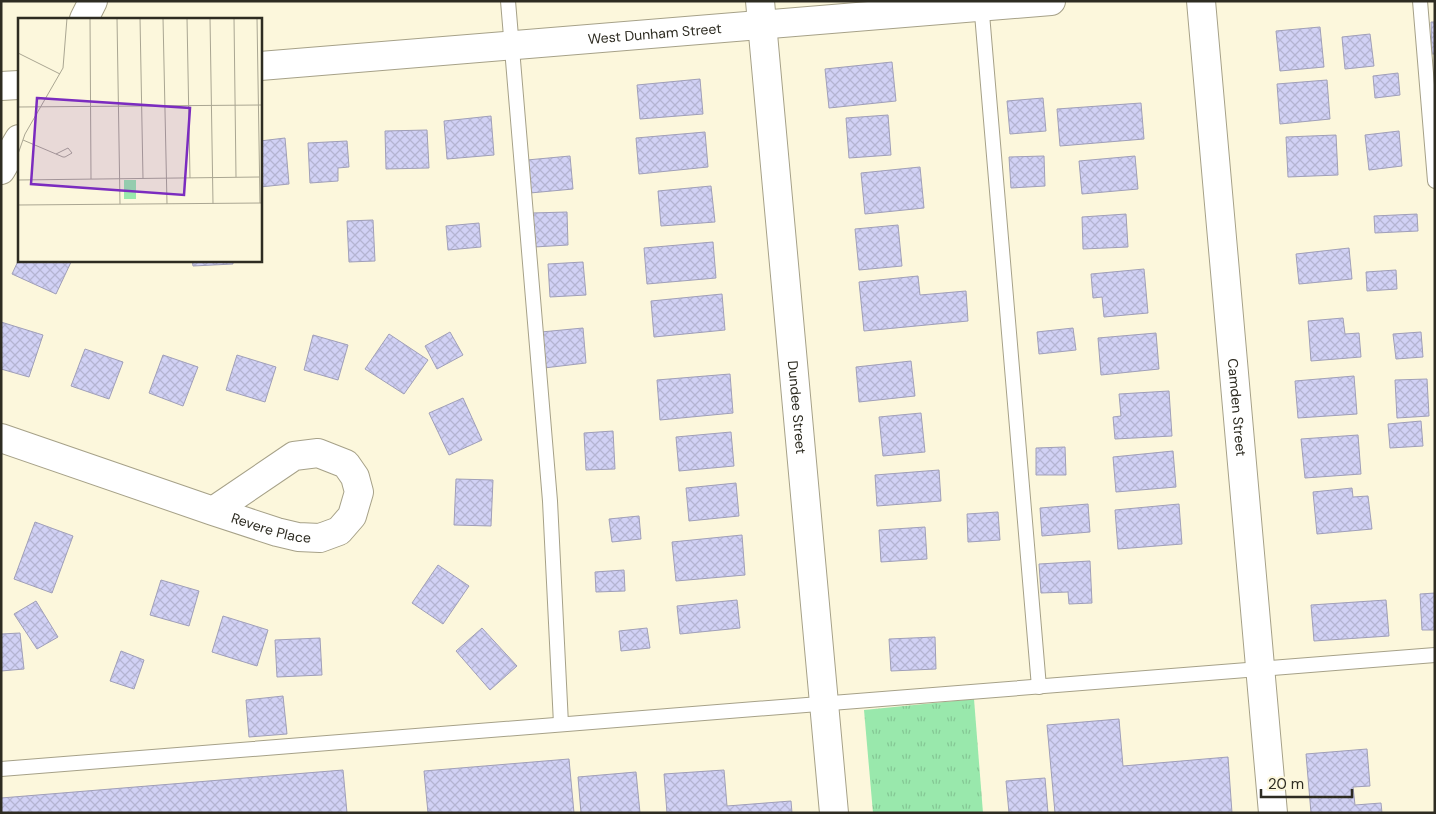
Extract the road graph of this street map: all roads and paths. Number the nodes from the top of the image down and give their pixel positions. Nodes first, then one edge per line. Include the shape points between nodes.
1 (93, 1) edge
2 (508, 1) edge
3 (1051, 1) edge
4 (1201, 1) edge
5 (1420, 1) edge
6 (981, 4) edge
7 (761, 13) edge
8 (84, 18) edge
9 (512, 45) junction
10 (261, 66) edge
11 (18, 85) edge
12 (1, 86) edge
13 (18, 141) edge
14 (1, 170) edge
15 (1435, 181) edge
16 (1, 438) edge
17 (213, 511) junction
18 (1435, 655) edge
19 (1259, 668) junction
20 (1039, 687) junction
21 (825, 705) junction
22 (561, 724) junction
23 (1, 770) edge
24 (834, 813) edge
25 (1273, 813) edge

1 - 8 street
2 - 9 lane
3 - 6 street, West Dunham Street
4 - 19 street, Camden Street
5 - 15 lane
6 - 7 street, West Dunham Street
6 - 20 lane
7 - 9 street, West Dunham Street
7 - 21 street, Dundee Street
9 - 10 street, West Dunham Street
9 - 22 lane via 550,501
11 - 12 street
13 - 14 street
16 - 17 street, Revere Place
17 - 17 street, Revere Place via 276,532 320,538 339,532 352,516 360,492 346,464 318,453 294,456
18 - 19 lane
19 - 20 lane
19 - 25 street, Camden Street
20 - 21 lane
21 - 22 lane
21 - 24 street, Dundee Street
22 - 23 lane

